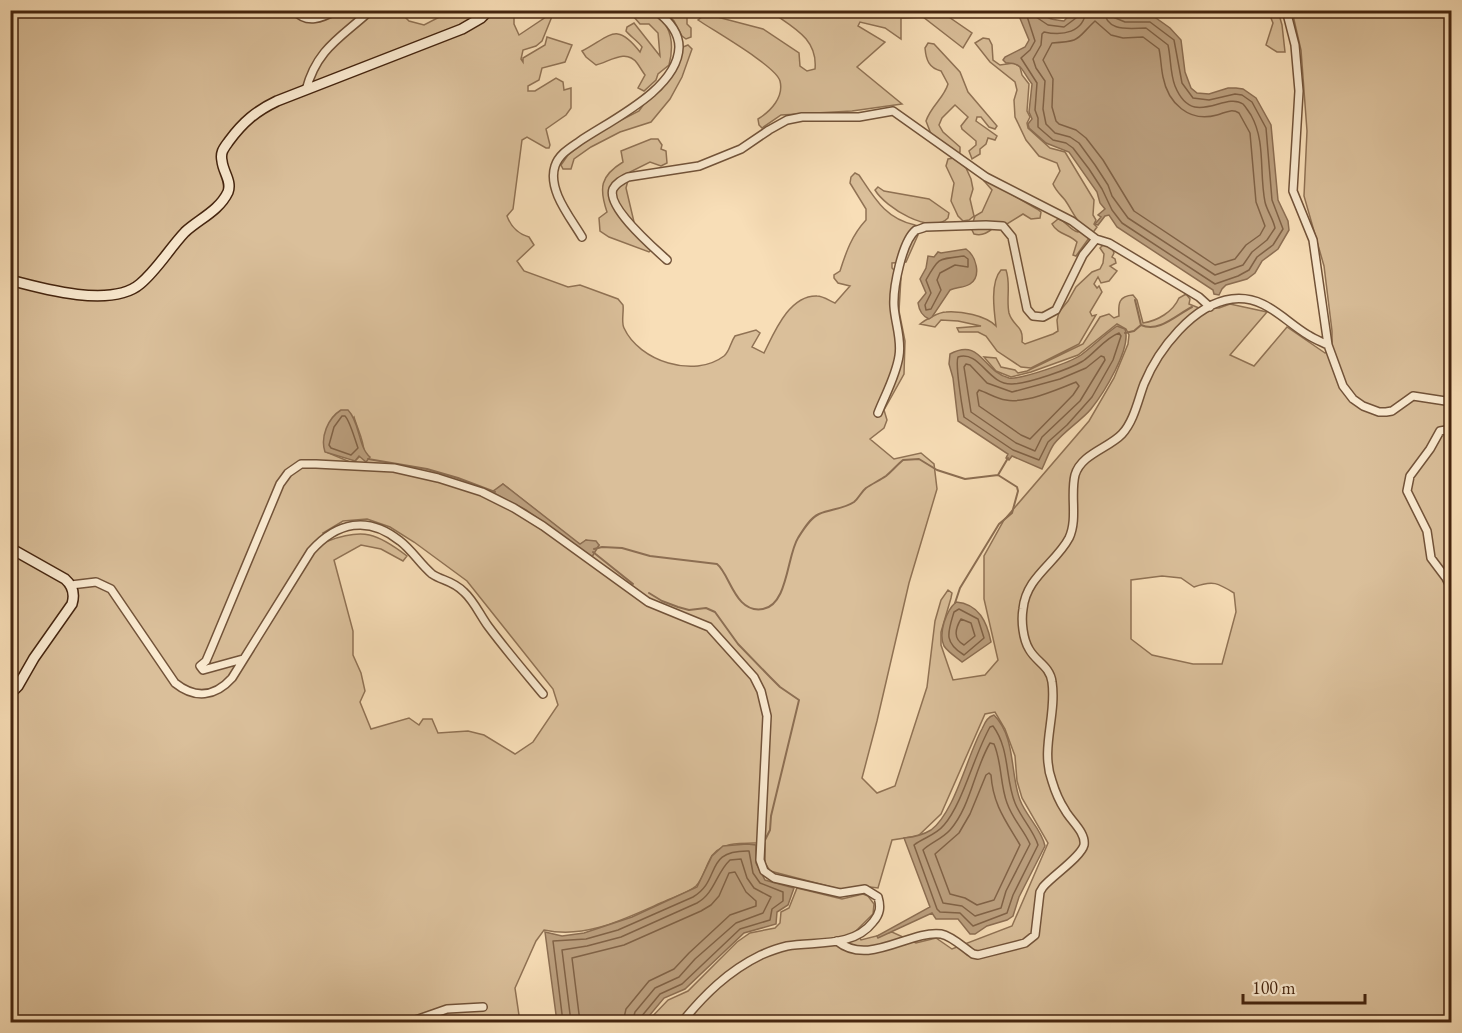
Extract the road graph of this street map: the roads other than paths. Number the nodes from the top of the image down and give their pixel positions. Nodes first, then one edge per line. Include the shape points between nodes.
1 (294, 10) edge
2 (338, 10) edge
3 (371, 10) edge
4 (489, 10) edge
5 (568, 10) edge
6 (596, 10) edge
7 (655, 10) edge
8 (1287, 10) edge
9 (306, 90) junction
10 (582, 237) dead end
11 (1096, 239) junction
12 (667, 261) dead end
13 (10, 280) edge
14 (1210, 307) junction
15 (1328, 345) junction
16 (1452, 402) edge
17 (878, 413) dead end
18 (1452, 429) edge
19 (10, 548) edge
20 (71, 585) junction
21 (1452, 590) edge
22 (243, 659) junction
23 (10, 694) edge
24 (543, 694) dead end
25 (837, 941) junction
26 (483, 1006) dead end
27 (410, 1023) edge
28 (681, 1023) edge

1 - 2 street via 308,20
3 - 9 street via 328,46 309,76
4 - 9 street via 462,29
5 - 6 street
7 - 10 street via 666,18 679,39 674,67 646,98 565,152 555,167 555,186
8 - 15 street via 1299,91 1293,191 1313,240
9 - 13 street via 266,106 237,128 222,150 230,187 226,195 174,244 138,286 101,296
11 - 12 street via 1072,221 986,177 893,111 859,117 787,120 741,149 699,166 618,182 613,189 615,205
11 - 14 street via 1109,243
11 - 17 street via 1083,255 1056,310 1043,317 1033,316 1027,309 1012,237 1003,226 916,230 909,239 894,289 900,354
14 - 15 street via 1231,299 1259,302
14 - 25 street via 1183,326 1168,343 1145,381 1129,425 1121,435 1079,466 1068,540 1029,588 1024,600 1026,642 1052,681 1049,771 1063,808 1080,831 1084,845 1040,892 1035,935 1025,943 978,955 943,934 866,950 853,950
15 - 16 street via 1343,386 1363,406 1379,412 1392,411 1413,396
18 - 21 street via 1437,435 1410,476 1407,491 1427,531 1431,558
19 - 20 street
20 - 22 street via 96,582 111,589 175,683 193,694 224,687
20 - 23 street via 72,604
22 - 24 street via 311,551 337,529 357,524 379,528 400,541 435,576 451,581 465,593
22 - 25 street via 203,670 200,666 206,661 280,484 294,468 301,464 394,468 482,492 543,526 648,602 709,627 754,676 767,716 760,860 764,871 774,878 840,893 865,889 878,897 879,911 871,925 856,936
25 - 28 street via 789,946 759,956 720,981
26 - 27 street via 447,1009

